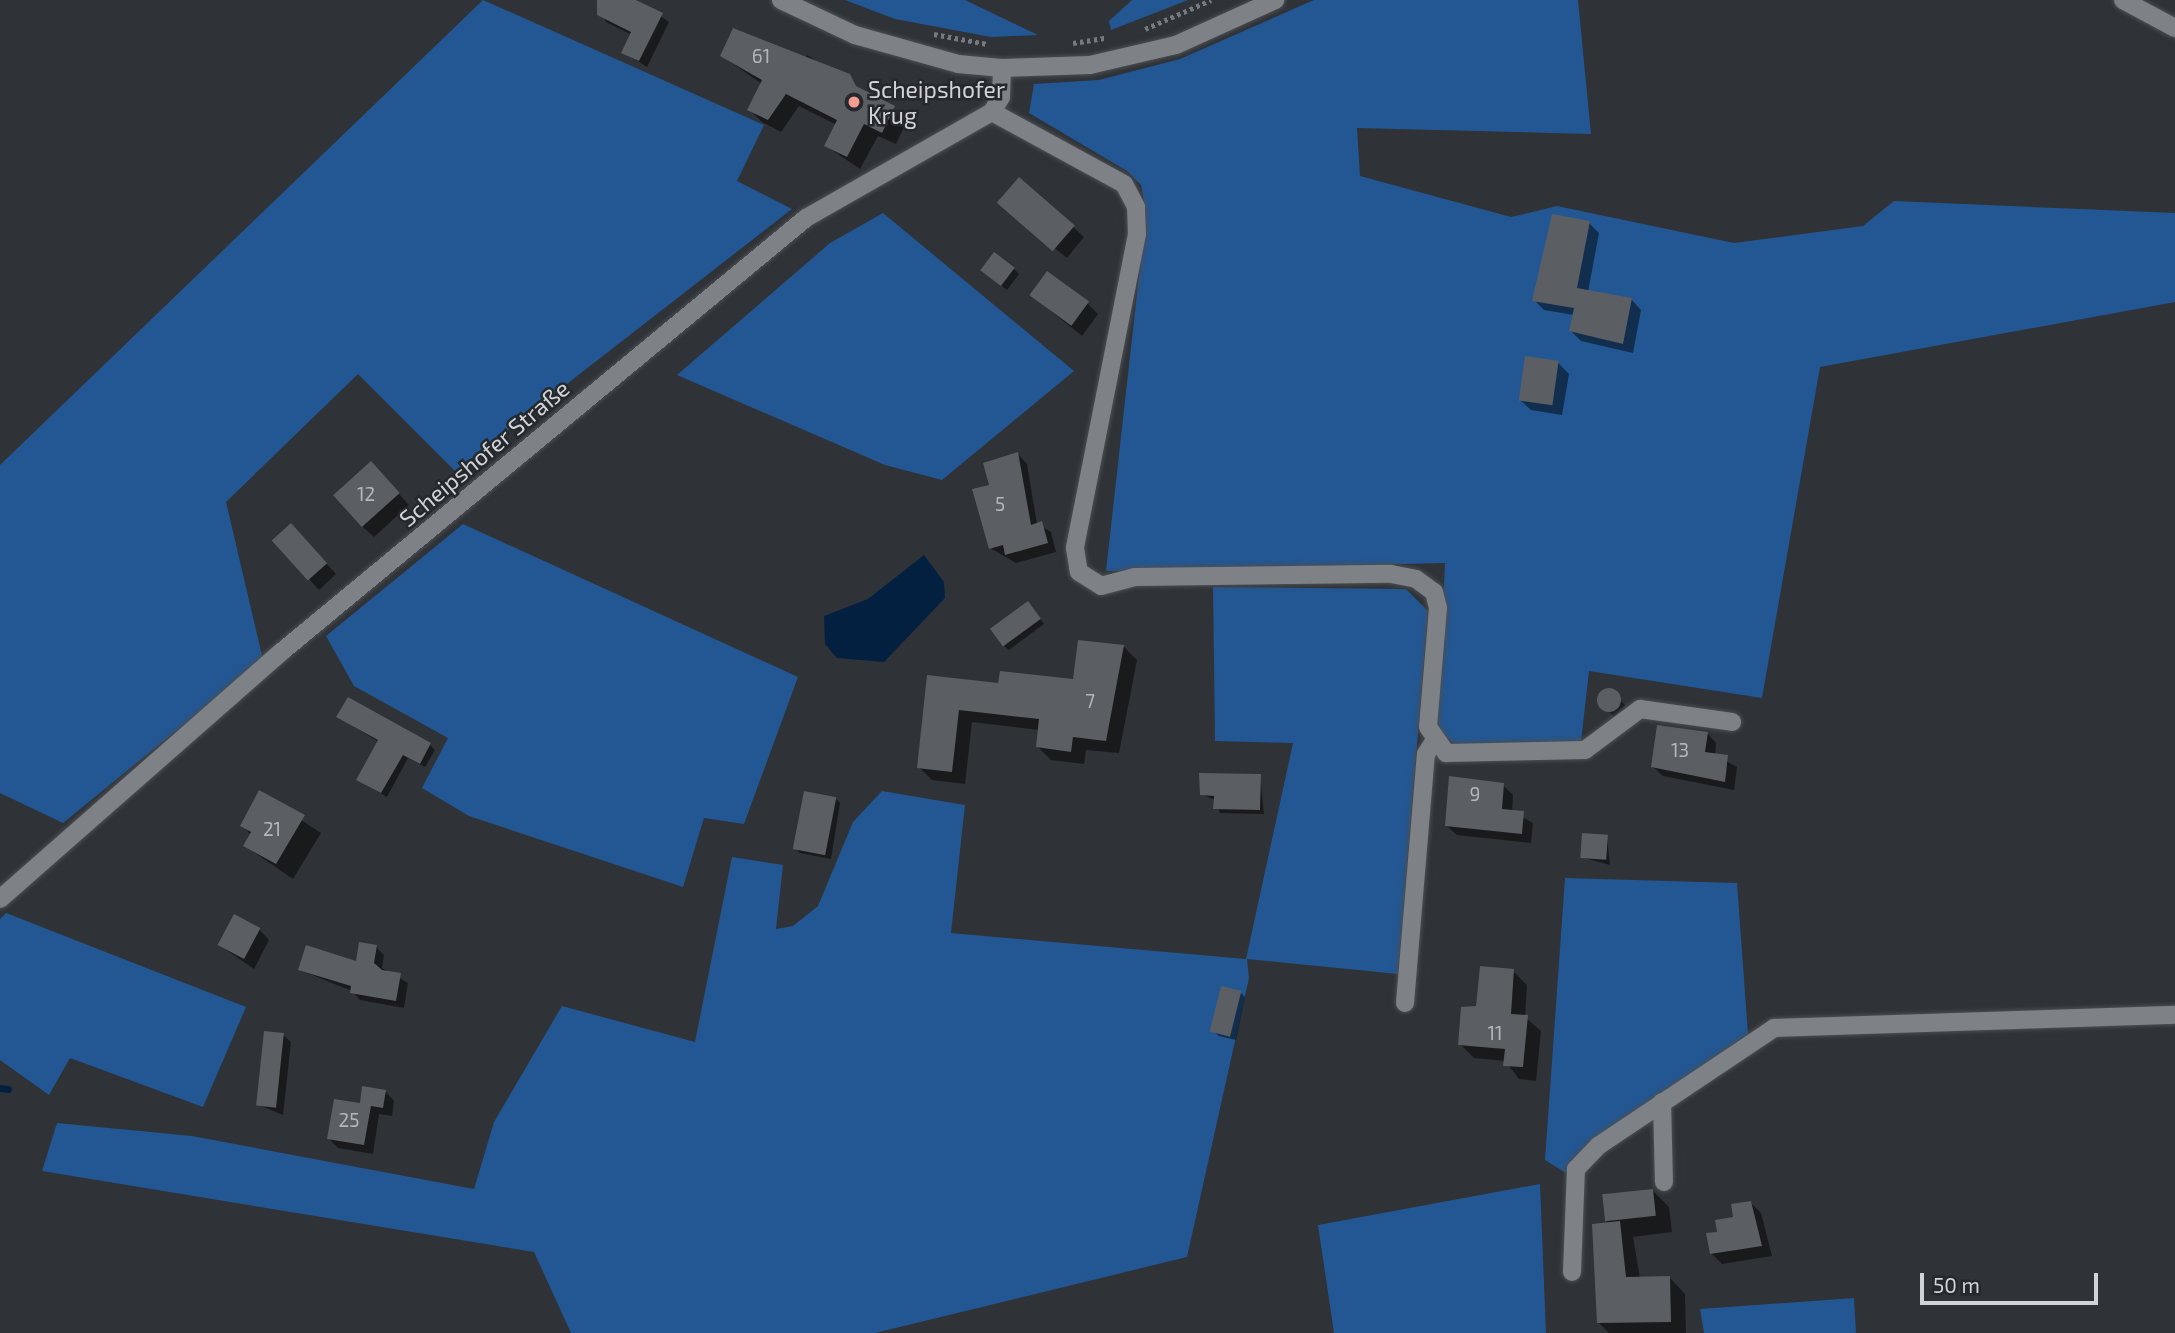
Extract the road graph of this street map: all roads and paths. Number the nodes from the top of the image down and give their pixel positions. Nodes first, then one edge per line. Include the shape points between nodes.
1 (781, 0) edge
2 (1211, 0) edge
3 (1275, 0) edge
4 (2123, 0) edge
5 (2175, 28) edge
6 (921, 31) dead end
7 (1136, 33) dead end
8 (1123, 35) dead end
9 (1068, 44) dead end
10 (1003, 46) dead end
11 (1002, 68) junction
12 (992, 112) junction
13 (1732, 722) dead end
14 (1433, 743) junction
15 (0, 899) edge
16 (1405, 1003) dead end
17 (2175, 1015) edge
18 (1662, 1102) junction
19 (1664, 1182) dead end
20 (1573, 1272) dead end

1 - 11 street via 855,35 958,64
2 - 7 path
3 - 11 street via 1176,46 1090,65
4 - 5 street
6 - 10 path
8 - 9 path
11 - 12 street via 1001,97
12 - 14 street via 1124,184 1136,207 1137,234 1075,548 1079,572 1101,586 1135,577 1391,574 1416,579 1434,592 1437,608 1428,727
12 - 15 street, Scheipshofer Straße via 806,218 280,653
13 - 14 street via 1640,709 1585,750 1446,754
14 - 16 street via 1426,754
17 - 18 street via 1774,1028
18 - 19 street
18 - 20 street via 1576,1169

